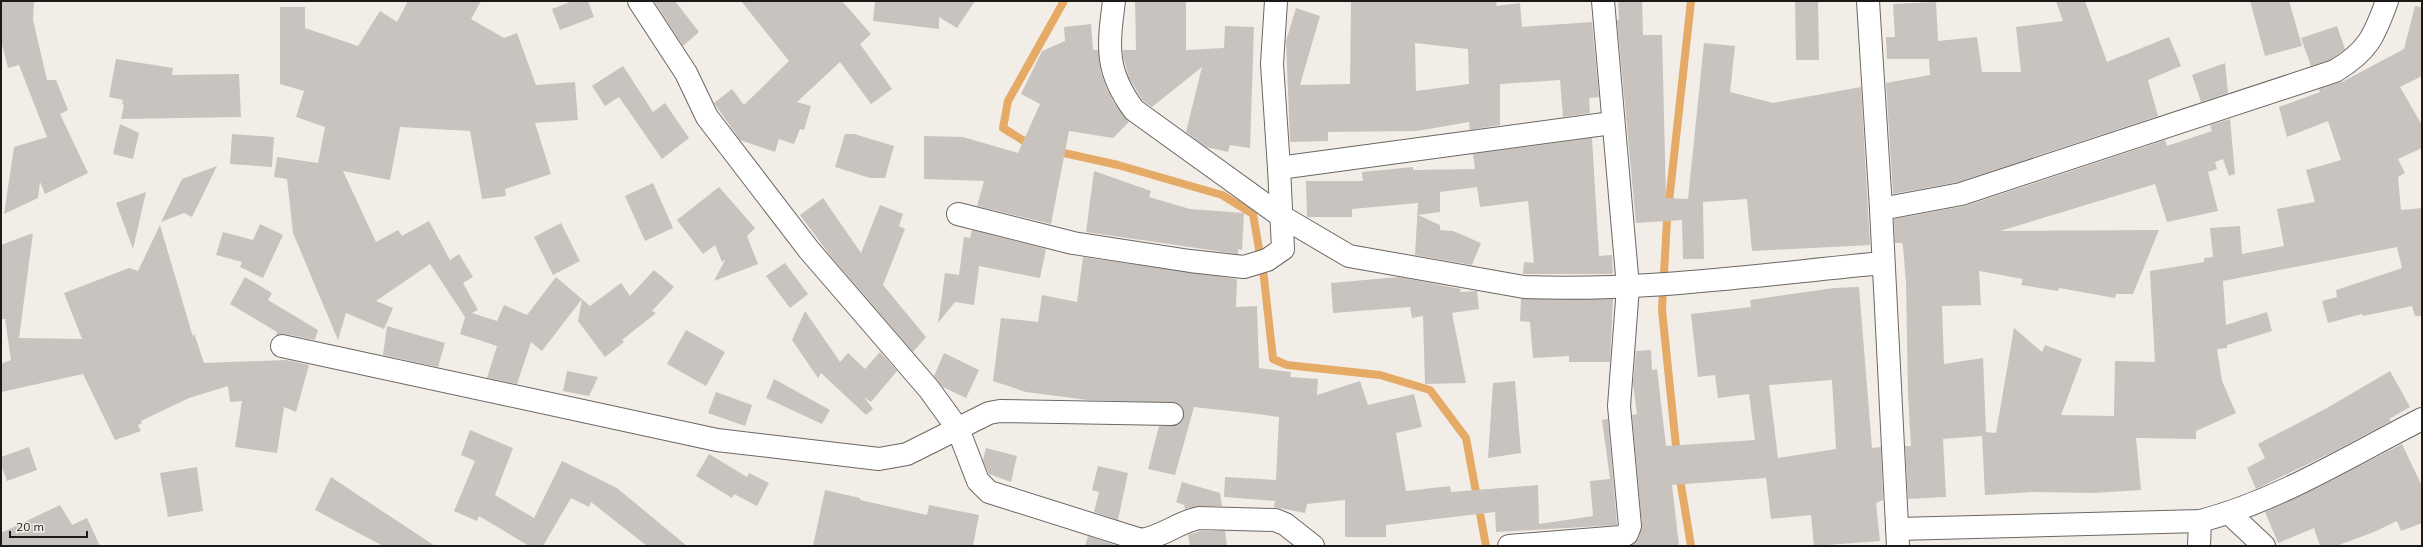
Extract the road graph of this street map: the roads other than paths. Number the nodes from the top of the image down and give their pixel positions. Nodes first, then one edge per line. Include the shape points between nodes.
1 (639, 1) edge
2 (1114, 1) edge
3 (1276, 1) edge
4 (1603, 1) edge
5 (1868, 1) edge
6 (2387, 1) edge
7 (1612, 123) junction
8 (1279, 168) junction
9 (1881, 209) junction
10 (958, 214) dead end
11 (1281, 216) junction
12 (1883, 263) junction
13 (1637, 286) junction
14 (282, 346) dead end
15 (1172, 414) dead end
16 (2422, 419) edge
17 (958, 429) junction
18 (2229, 513) junction
19 (2200, 521) junction
20 (1897, 538) edge
21 (1313, 546) edge
22 (1509, 546) edge
23 (2199, 546) edge
24 (2264, 546) edge

1 - 17 street via 686,72 707,117 809,250 929,389
2 - 11 street via 1108,42 1113,70 1121,92 1134,110
3 - 8 street via 1272,64
4 - 7 street
5 - 9 street
6 - 9 street via 2369,43 2355,59 2335,71 1961,194
7 - 8 street
7 - 13 street
8 - 11 street
9 - 12 street
10 - 11 street via 1073,243 1244,267 1262,262 1283,249
11 - 13 street via 1349,256 1524,287
12 - 13 street
12 - 20 street
13 - 22 street via 1619,406 1630,526 1627,534 1621,537
14 - 17 street via 545,405 717,440 879,459 907,454
15 - 17 street via 1000,411 989,413
16 - 18 street via 2306,478
17 - 21 street via 978,481 989,492 1141,540 1155,538 1199,518 1252,519 1275,520 1285,524
18 - 19 street
18 - 24 street
19 - 20 street
19 - 23 street

